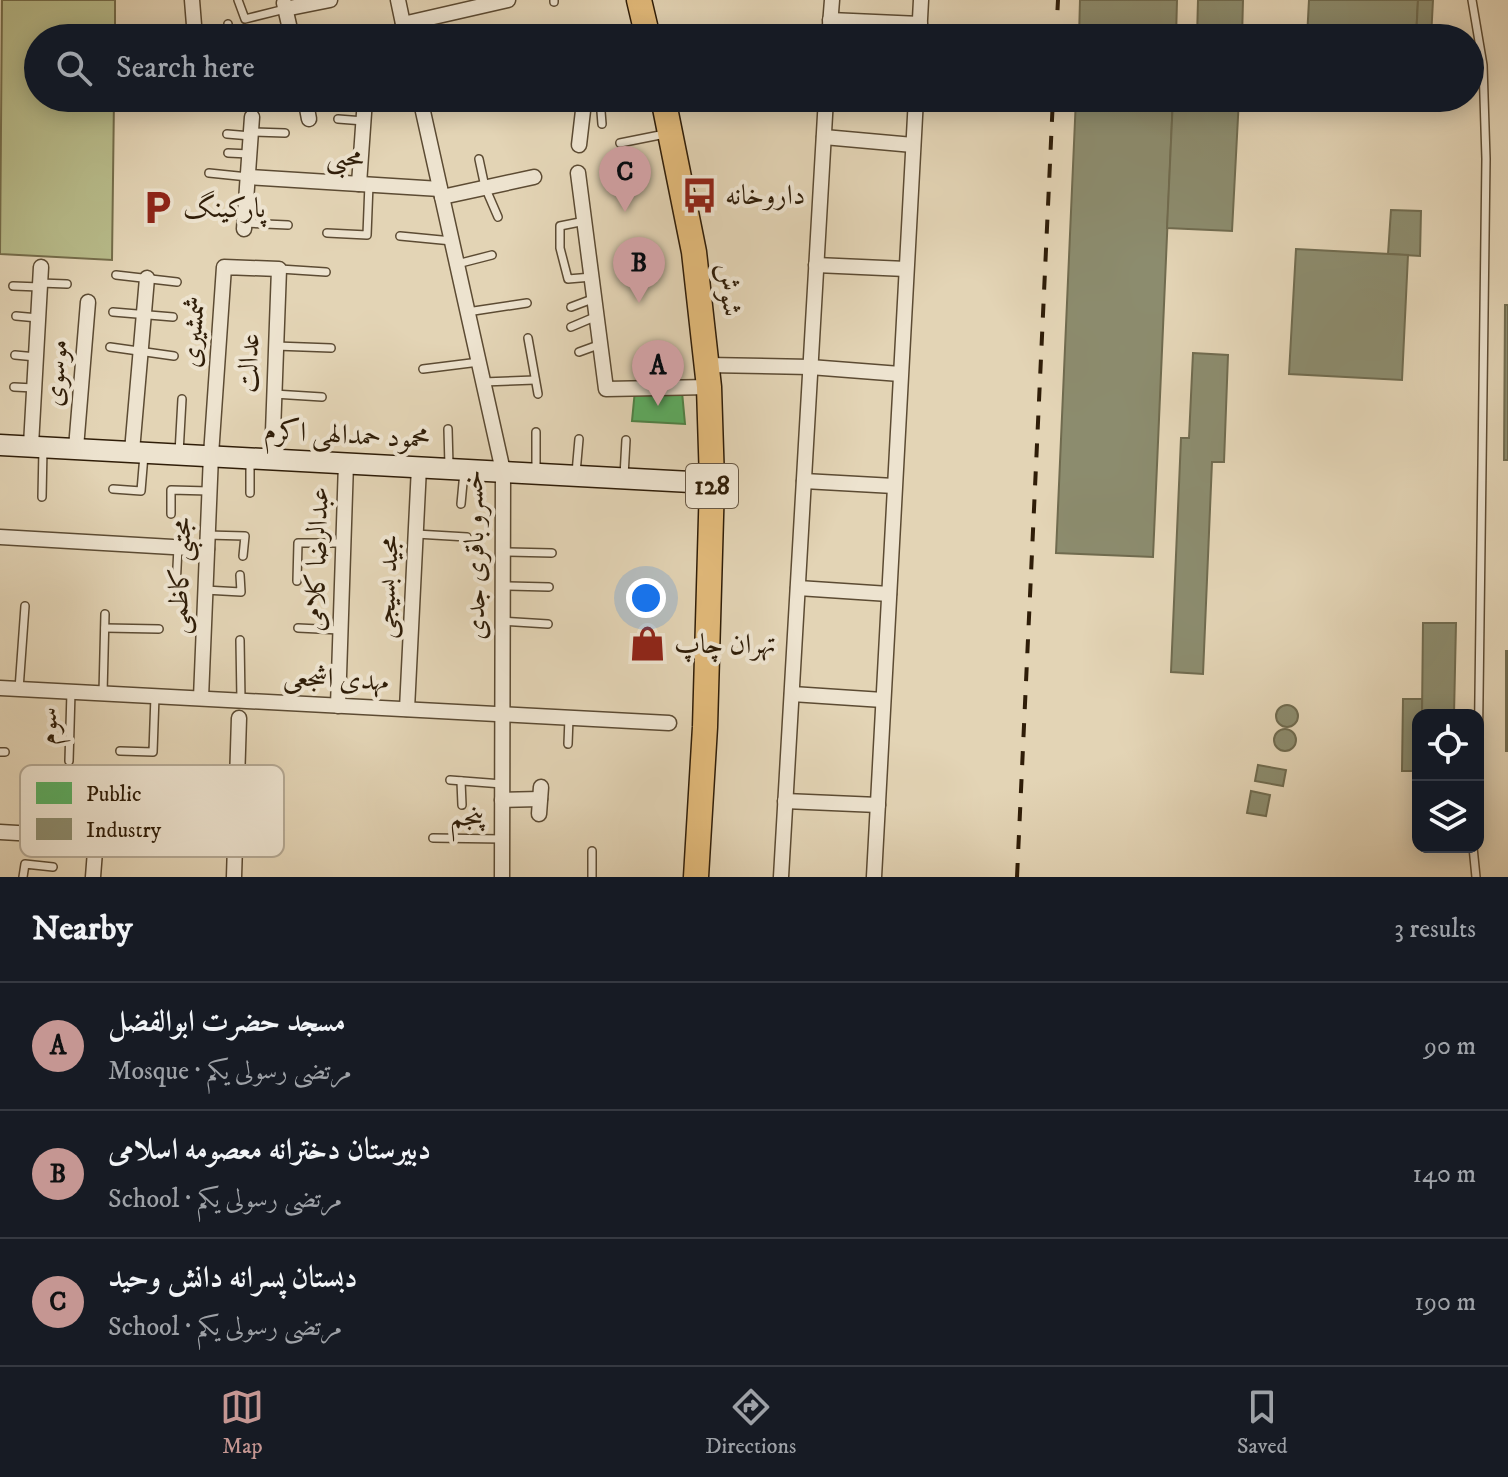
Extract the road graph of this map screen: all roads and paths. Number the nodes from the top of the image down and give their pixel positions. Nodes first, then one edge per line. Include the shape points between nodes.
1 (192, 0) edge
2 (238, 0) edge
3 (330, 0) edge
4 (398, 0) edge
5 (508, 0) edge
6 (639, 0) edge
7 (832, 0) edge
8 (921, 0) edge
9 (1472, 0) edge
10 (284, 5) edge
11 (830, 20) junction
12 (194, 24) edge
13 (403, 24) edge
14 (428, 24) edge
15 (645, 24) edge
16 (830, 24) edge
17 (862, 24) edge
18 (919, 24) edge
19 (1476, 24) edge
20 (1484, 96) edge
21 (308, 112) edge
22 (364, 112) edge
23 (423, 112) edge
24 (591, 112) edge
25 (599, 112) edge
26 (666, 112) edge
27 (825, 112) edge
28 (915, 112) edge
29 (309, 119) dead end
30 (338, 119) dead end
31 (364, 121) junction
32 (602, 124) dead end
33 (251, 128) junction
34 (285, 133) dead end
35 (671, 133) junction
36 (227, 134) dead end
37 (824, 137) junction
38 (620, 143) dead end
39 (579, 145) dead end
40 (913, 145) junction
41 (228, 153) dead end
42 (249, 154) junction
43 (479, 159) dead end
44 (209, 173) dead end
45 (578, 173) dead end
46 (248, 177) junction
47 (534, 177) dead end
48 (364, 184) junction
49 (485, 187) junction
50 (441, 193) junction
51 (498, 217) dead end
52 (585, 221) junction
53 (288, 225) dead end
54 (244, 226) joint
55 (327, 233) dead end
56 (400, 236) dead end
57 (452, 241) junction
58 (492, 255) dead end
59 (457, 264) junction
60 (816, 265) junction
61 (41, 267) dead end
62 (279, 269) junction
63 (906, 269) junction
64 (326, 272) dead end
65 (116, 275) dead end
66 (592, 277) junction
67 (147, 278) junction
68 (177, 282) dead end
69 (67, 284) dead end
70 (40, 285) junction
71 (13, 286) dead end
72 (595, 298) junction
73 (88, 302) dead end
74 (527, 303) dead end
75 (571, 307) dead end
76 (113, 312) dead end
77 (467, 312) junction
78 (144, 314) junction
79 (16, 316) dead end
80 (597, 316) junction
81 (173, 317) dead end
82 (38, 318) junction
83 (571, 327) dead end
84 (528, 338) dead end
85 (601, 344) junction
86 (276, 346) junction
87 (110, 347) dead end
88 (331, 348) dead end
89 (141, 350) junction
90 (579, 352) dead end
91 (15, 355) dead end
92 (174, 356) dead end
93 (36, 357) junction
94 (479, 362) junction
95 (810, 367) junction
96 (423, 369) dead end
97 (900, 374) junction
98 (709, 376) junction
99 (535, 380) junction
100 (483, 382) junction
101 (14, 387) dead end
102 (34, 388) junction
103 (274, 394) junction
104 (538, 394) dead end
105 (322, 397) dead end
106 (182, 399) dead end
107 (448, 429) dead end
108 (536, 432) dead end
109 (579, 439) dead end
110 (626, 440) dead end
111 (0, 445) edge
112 (37, 446) junction
113 (76, 448) junction
114 (138, 452) junction
115 (179, 454) junction
116 (211, 455) junction
117 (250, 458) junction
118 (272, 459) junction
119 (346, 463) junction
120 (419, 467) junction
121 (457, 469) junction
122 (503, 471) junction
123 (536, 473) junction
124 (576, 475) junction
125 (624, 478) junction
126 (804, 481) junction
127 (691, 482) dead end
128 (894, 486) junction
129 (113, 489) dead end
130 (209, 491) junction
131 (250, 493) dead end
132 (42, 497) dead end
133 (461, 504) dead end
134 (171, 514) dead end
135 (416, 534) junction
136 (0, 537) edge
137 (467, 537) dead end
138 (207, 542) junction
139 (343, 543) junction
140 (178, 547) junction
141 (503, 552) junction
142 (552, 553) dead end
143 (243, 556) dead end
144 (240, 575) dead end
145 (297, 581) dead end
146 (503, 586) junction
147 (549, 587) dead end
148 (176, 588) dead end
149 (798, 588) junction
150 (205, 590) junction
151 (889, 594) junction
152 (25, 606) dead end
153 (105, 614) dead end
154 (502, 621) junction
155 (548, 624) dead end
156 (105, 628) junction
157 (298, 628) dead end
158 (159, 629) dead end
159 (340, 630) junction
160 (240, 640) dead end
161 (0, 688) edge
162 (19, 689) junction
163 (71, 692) junction
164 (103, 693) junction
165 (792, 694) junction
166 (155, 696) junction
167 (201, 698) junction
168 (241, 700) junction
169 (883, 700) junction
170 (338, 706) junction
171 (407, 709) junction
172 (1479, 709) edge
173 (502, 714) junction
174 (239, 718) dead end
175 (569, 718) junction
176 (669, 723) dead end
177 (568, 744) dead end
178 (120, 751) dead end
179 (69, 761) dead end
180 (238, 765) edge
181 (450, 780) dead end
182 (461, 781) junction
183 (502, 784) junction
184 (502, 800) junction
185 (540, 800) dead end
186 (785, 801) junction
187 (462, 805) dead end
188 (878, 805) junction
189 (0, 832) edge
190 (20, 833) edge
191 (433, 838) dead end
192 (502, 839) junction
193 (592, 851) dead end
194 (1474, 853) edge
195 (95, 857) edge
196 (235, 857) edge
197 (53, 867) dead end
198 (23, 877) edge
199 (93, 877) edge
200 (234, 877) edge
201 (502, 877) edge
202 (592, 877) edge
203 (696, 877) edge
204 (781, 877) edge
205 (874, 877) edge
206 (1476, 877) edge

1 - 12 street
2 - 10 lane via 245,19
3 - 10 street
4 - 13 street
5 - 14 street
6 - 15 main road
7 - 11 street
8 - 18 street
9 - 19 lane
11 - 16 street
11 - 17 street
20 - 172 lane
21 - 29 street
22 - 31 street
23 - 50 street, خسرو باقری جدی
24 - 39 street
25 - 32 lane
26 - 35 main road, شوش / 128
27 - 37 street
28 - 40 street
30 - 31 lane
31 - 48 street
33 - 34 lane
33 - 36 lane
33 - 42 street
35 - 38 lane
35 - 98 main road, شوش / 128 via 694,252
37 - 40 street
37 - 60 street
40 - 63 street
41 - 42 lane
42 - 46 street
43 - 49 lane
44 - 46 lane
45 - 52 street
46 - 48 street, محبی
46 - 54 street
47 - 49 street, محبی
48 - 50 street, محبی
48 - 55 lane via 367,235
49 - 50 street, محبی
49 - 51 lane
50 - 57 street, خسرو باقری جدی
52 - 66 street
52 - 66 lane via 560,226 560,248 568,279
53 - 54 lane
56 - 57 lane
57 - 59 street, خسرو باقری جدی
58 - 59 lane
59 - 77 street, خسرو باقری جدی
60 - 63 street
60 - 95 street
61 - 70 street
62 - 64 lane
62 - 86 street, عدالت
62 - 116 street, شمشیری via 224,267
63 - 97 street
65 - 67 lane
66 - 72 street
67 - 68 lane
67 - 78 street
69 - 70 lane
70 - 71 lane
70 - 82 street
72 - 75 lane
72 - 80 street
73 - 113 street, موسوی
74 - 77 lane
76 - 78 lane
77 - 94 street, خسرو باقری جدی
78 - 81 lane
78 - 89 street
79 - 82 lane
80 - 83 lane
80 - 85 street
82 - 93 street
84 - 99 lane
85 - 90 lane
85 - 98 street via 606,389
86 - 88 lane
86 - 103 street, عدالت
87 - 89 lane
89 - 92 lane
89 - 114 street
91 - 93 lane
93 - 102 street
94 - 96 lane
94 - 100 street, خسرو باقری جدی
95 - 97 street
95 - 98 street
95 - 126 street
97 - 128 street
98 - 203 main road, شوش / 128 via 712,498
99 - 100 lane
99 - 104 lane
100 - 122 street, خسرو باقری جدی
101 - 102 lane
102 - 112 street
103 - 105 lane
103 - 118 street, عدالت
106 - 115 lane
107 - 121 lane
108 - 123 lane
109 - 124 lane
110 - 125 lane
111 - 112 street, محمود حمدالهی اکرم
112 - 113 street, محمود حمدالهی اکرم
112 - 132 lane
113 - 114 street, محمود حمدالهی اکرم
114 - 115 street, محمود حمدالهی اکرم
114 - 129 lane via 141,491
115 - 116 street, محمود حمدالهی اکرم
116 - 117 street, محمود حمدالهی اکرم
116 - 130 street, مجتبی کاظمی
117 - 118 street, محمود حمدالهی اکرم
117 - 131 lane
118 - 119 street, محمود حمدالهی اکرم
119 - 120 street, محمود حمدالهی اکرم
119 - 139 street, عبدالرضا کلامی
120 - 121 street, محمود حمدالهی اکرم
120 - 135 street, مجید بسیجی
121 - 122 street, محمود حمدالهی اکرم
121 - 133 lane
122 - 123 street, محمود حمدالهی اکرم
122 - 141 street, خسرو باقری جدی
123 - 124 street, محمود حمدالهی اکرم
124 - 125 street, محمود حمدالهی اکرم
125 - 127 street, محمود حمدالهی اکرم
126 - 128 street
126 - 149 street
128 - 151 street
130 - 134 lane via 171,490
130 - 138 street, مجتبی کاظمی
135 - 137 lane
135 - 171 street, مجید بسیجی
136 - 140 street
138 - 140 street
138 - 143 lane via 245,536
138 - 150 street, مجتبی کاظمی
139 - 145 lane via 298,543
139 - 159 street, عبدالرضا کلامی
140 - 148 lane
141 - 142 lane
141 - 146 street, خسرو باقری جدی
144 - 150 lane via 241,592
146 - 147 lane
146 - 154 street, خسرو باقری جدی
149 - 151 street
149 - 165 street
150 - 167 street, مجتبی کاظمی
151 - 169 street
152 - 162 lane
153 - 156 lane
154 - 155 lane
154 - 173 street, خسرو باقری جدی
156 - 158 lane
156 - 164 lane
157 - 159 lane
159 - 170 street, عبدالرضا کلامی
160 - 168 lane
161 - 162 street, مهدی اشجعی
162 - 163 street, مهدی اشجعی
163 - 164 street, مهدی اشجعی
163 - 179 lane, سوم
164 - 166 street, مهدی اشجعی
165 - 169 street
165 - 186 street
166 - 167 street, مهدی اشجعی
166 - 178 lane via 153,752
167 - 168 street, مهدی اشجعی
168 - 170 street, مهدی اشجعی
169 - 188 street
170 - 171 street, مهدی اشجعی
171 - 173 street, مهدی اشجعی
173 - 175 street, مهدی اشجعی
173 - 183 street, خسرو باقری جدی
174 - 180 street
175 - 176 street, مهدی اشجعی
175 - 177 lane
181 - 182 lane
182 - 183 lane
182 - 187 lane
183 - 184 street, خسرو باقری جدی
184 - 185 street
184 - 192 street, خسرو باقری جدی
186 - 188 street
186 - 204 street
188 - 205 street
189 - 190 street
191 - 192 lane, پنجم
192 - 201 street, خسرو باقری جدی
193 - 202 lane
194 - 206 lane
195 - 199 street
196 - 200 street
197 - 198 lane via 25,864

